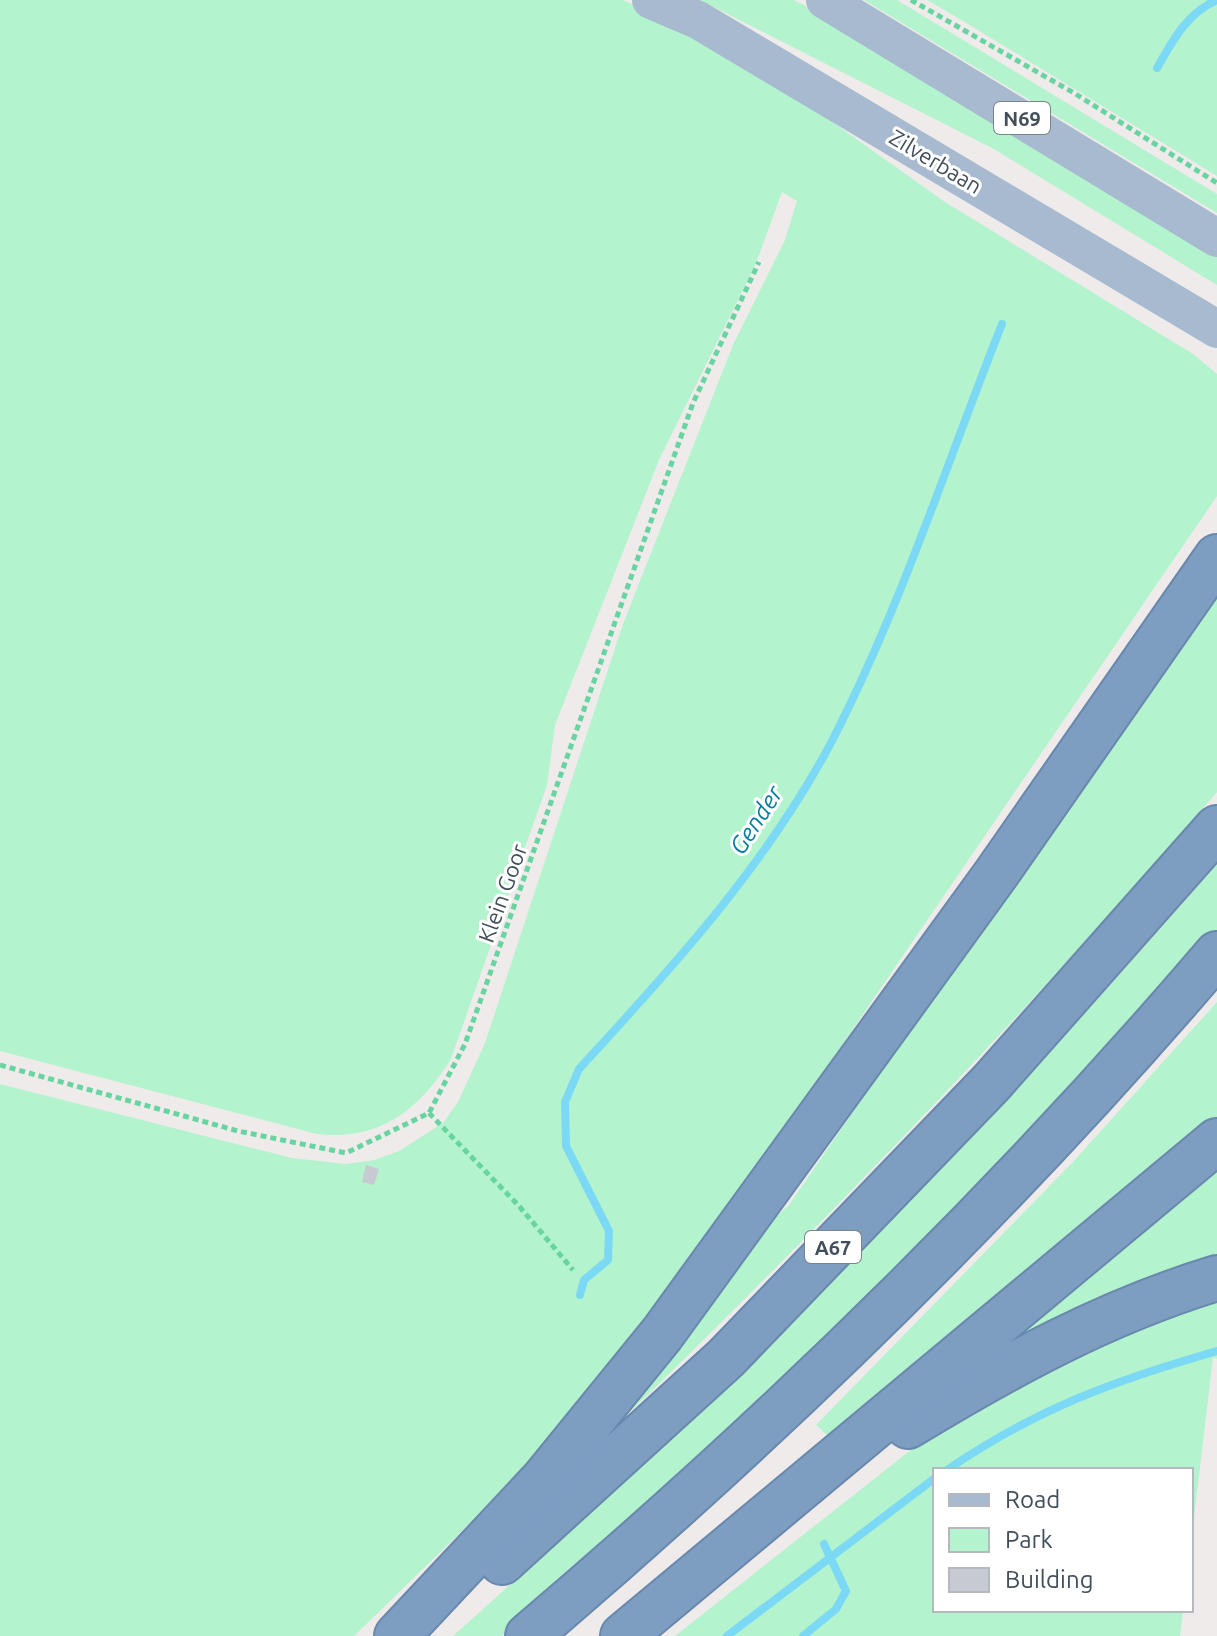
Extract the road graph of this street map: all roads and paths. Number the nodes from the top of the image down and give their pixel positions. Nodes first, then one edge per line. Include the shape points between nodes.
1 (651, 0) edge
2 (825, 0) edge
3 (911, 0) edge
4 (1217, 183) edge
5 (1217, 238) edge
6 (759, 262) dead end
7 (1217, 329) edge
8 (1217, 557) edge
9 (1217, 828) edge
10 (1217, 954) edge
11 (0, 1065) edge
12 (429, 1113) junction
13 (1217, 1141) edge
14 (573, 1270) dead end
15 (1217, 1278) edge
16 (731, 1547) junction
17 (397, 1636) edge
18 (418, 1636) edge
19 (528, 1636) edge
20 (623, 1636) edge

1 - 7 main road, Zilverbaan via 698,20
2 - 5 main road, N69
3 - 4 path
6 - 12 path, Klein Goor via 693,403 465,1044
8 - 17 highway via 996,874 662,1334 544,1479
9 - 18 highway, A67 via 992,1082 726,1358
10 - 19 highway via 993,1201 887,1306 678,1505
11 - 12 path via 238,1131 346,1153
12 - 14 path
13 - 16 highway
15 - 16 highway via 1104,1319 984,1380 875,1447
16 - 20 highway

